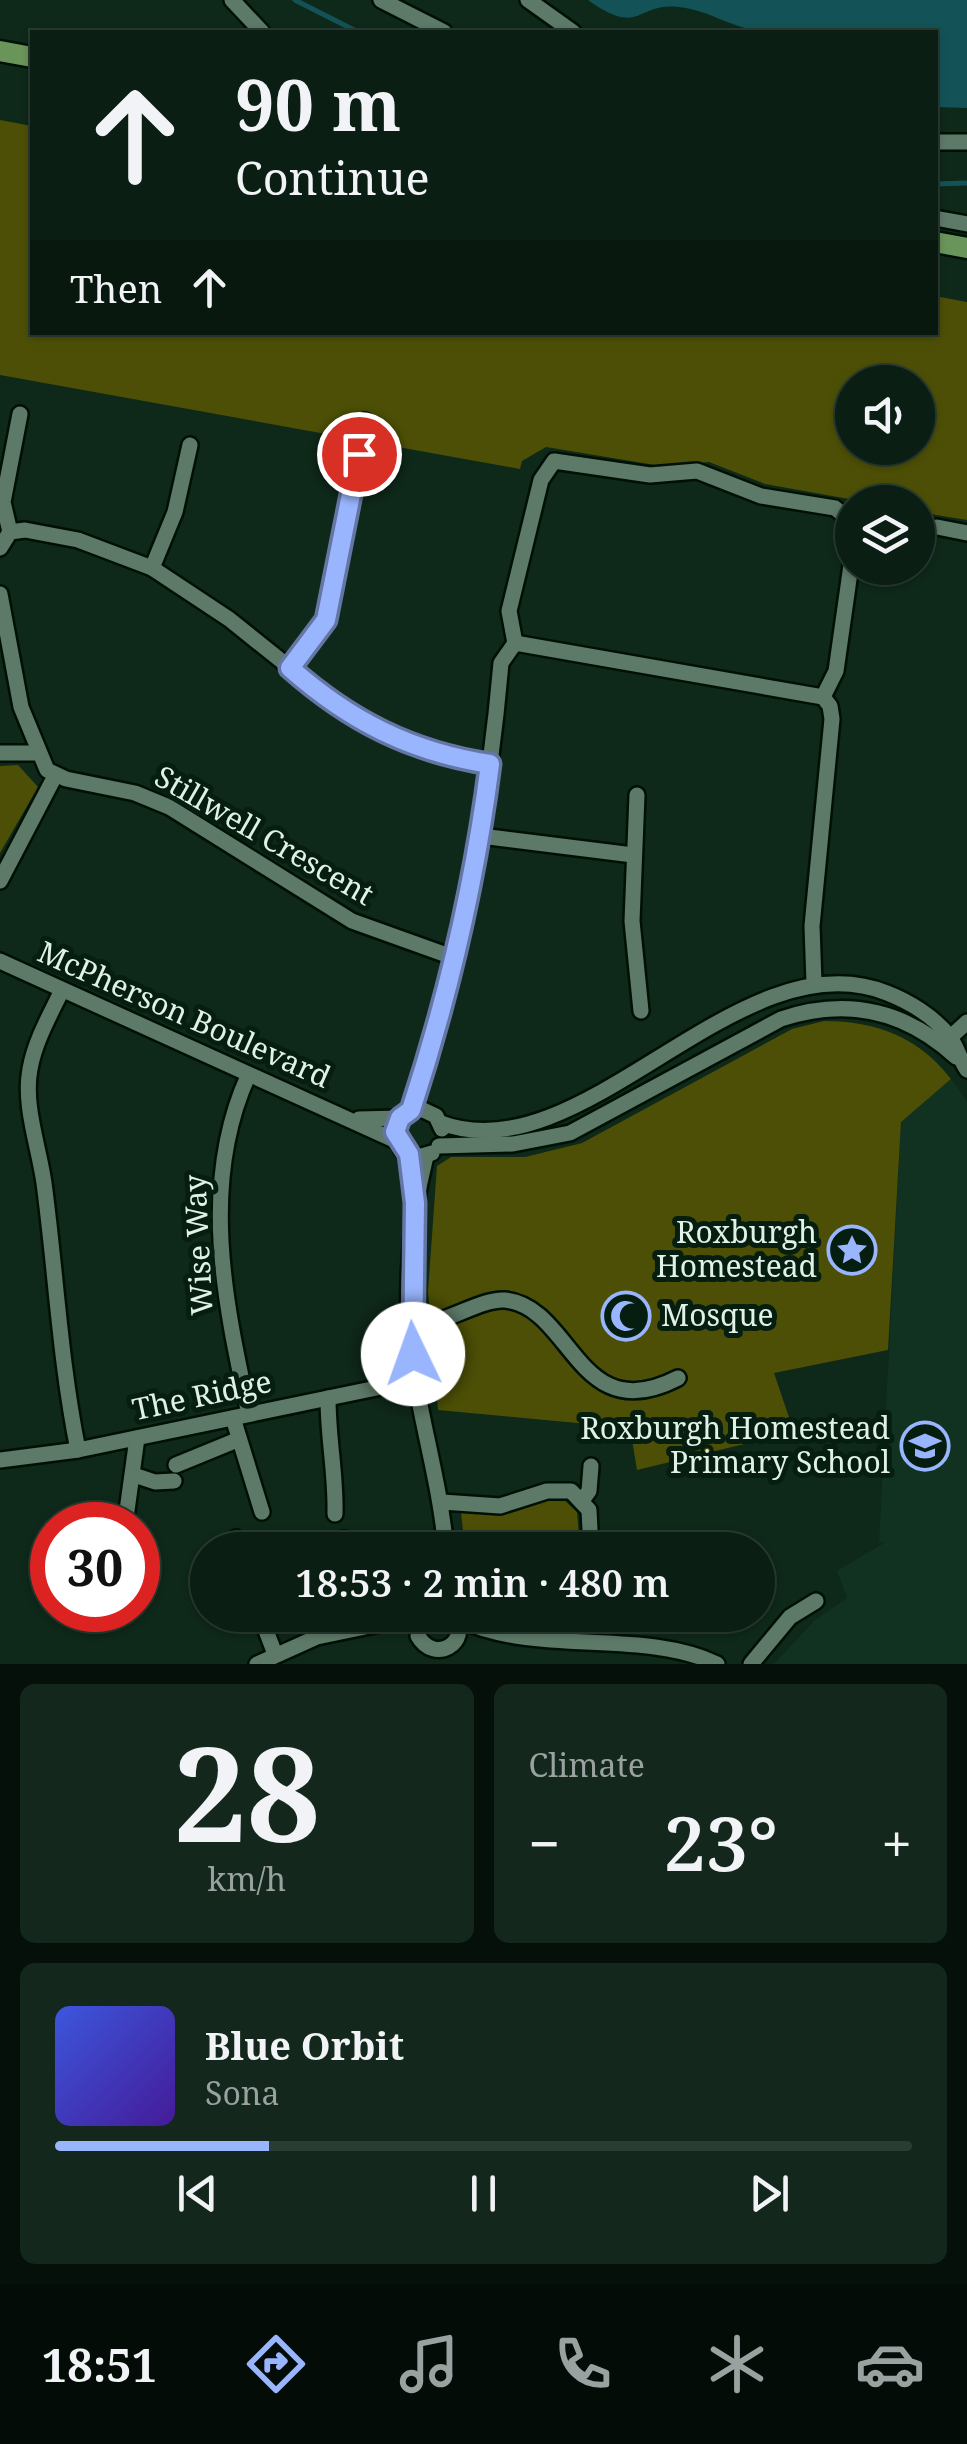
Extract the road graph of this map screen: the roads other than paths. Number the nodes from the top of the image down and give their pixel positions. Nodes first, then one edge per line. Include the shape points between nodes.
1 (232, 0) edge
2 (381, 0) edge
3 (528, 0) edge
4 (260, 30) edge
5 (440, 30) edge
6 (570, 30) edge
7 (0, 51) edge
8 (30, 57) edge
9 (938, 142) edge
10 (967, 142) edge
11 (938, 219) edge
12 (967, 224) edge
13 (938, 243) edge
14 (967, 248) edge
15 (20, 414) dead end
16 (365, 421) dead end
17 (190, 445) dead end
18 (835, 508) edge
19 (937, 528) dead end
20 (10, 532) junction
21 (967, 532) edge
22 (0, 548) edge
23 (152, 568) junction
24 (848, 585) edge
25 (0, 594) edge
26 (515, 643) junction
27 (290, 668) junction
28 (823, 697) junction
29 (0, 753) edge
30 (39, 753) junction
31 (490, 764) junction
32 (55, 776) junction
33 (637, 795) dead end
34 (481, 836) junction
35 (633, 855) junction
36 (0, 880) edge
37 (456, 958) junction
38 (0, 961) edge
39 (814, 983) junction
40 (62, 990) junction
41 (640, 1011) dead end
42 (967, 1022) edge
43 (946, 1041) junction
44 (427, 1062) junction
45 (965, 1067) edge
46 (248, 1076) junction
47 (405, 1114) junction
48 (345, 1117) junction
49 (435, 1117) junction
50 (396, 1140) junction
51 (432, 1151) junction
52 (409, 1154) junction
53 (415, 1203) junction
54 (410, 1327) junction
55 (678, 1378) dead end
56 (415, 1380) junction
57 (328, 1398) junction
58 (241, 1416) junction
59 (137, 1438) junction
60 (236, 1440) junction
61 (78, 1450) junction
62 (0, 1460) edge
63 (591, 1466) dead end
64 (134, 1475) junction
65 (583, 1499) junction
66 (129, 1502) edge
67 (442, 1502) junction
68 (262, 1512) dead end
69 (335, 1514) dead end
70 (444, 1532) edge
71 (591, 1532) edge
72 (816, 1600) dead end
73 (267, 1632) edge
74 (331, 1632) edge
75 (384, 1632) edge
76 (419, 1632) edge
77 (460, 1632) edge
78 (499, 1632) edge
79 (510, 1636) junction
80 (423, 1644) junction
81 (452, 1646) junction
82 (275, 1654) junction
83 (257, 1664) edge
84 (430, 1664) edge
85 (442, 1664) edge
86 (718, 1664) edge
87 (751, 1664) edge

1 - 4 street
2 - 5 street
3 - 6 street
7 - 8 main road
9 - 10 street
11 - 12 street
13 - 14 main road
15 - 20 street via 3,502
16 - 27 street via 336,588 326,620
17 - 23 street via 175,512
18 - 26 street via 761,496 697,470 650,475 554,462 541,480 510,611
19 - 21 street
20 - 22 street
20 - 23 street via 78,540
23 - 27 street
24 - 28 street via 836,670
25 - 30 street via 21,707
26 - 28 street
26 - 31 street via 501,663
27 - 31 street via 380,732
28 - 39 street via 832,719 812,926
29 - 30 street
30 - 32 street
31 - 34 street
32 - 36 street
32 - 37 street, Stillwell Crescent via 136,793 338,913
33 - 35 street
34 - 35 street
34 - 37 street
35 - 41 street
37 - 44 street
38 - 40 street, McPherson Boulevard
39 - 43 street via 888,993 925,1013
39 - 49 street via 757,1004 539,1119 479,1130
40 - 46 street, McPherson Boulevard
40 - 61 street via 36,1046 30,1101
42 - 43 street
43 - 45 street
43 - 51 street via 874,1010 814,1008 757,1031 570,1132
44 - 47 street
44 - 49 street
46 - 48 street, McPherson Boulevard
46 - 58 street, Wise Way via 223,1152 220,1203
47 - 48 street, McPherson Boulevard via 378,1122
47 - 49 street, McPherson Boulevard
47 - 50 street
48 - 50 street, McPherson Boulevard
49 - 51 street
50 - 52 street
51 - 52 street
51 - 53 street
52 - 53 street
53 - 54 street
54 - 55 street via 442,1324 503,1300 523,1304 608,1385 644,1390
54 - 56 street
56 - 57 street, The Ridge
56 - 67 street
57 - 58 street, The Ridge
57 - 69 street
58 - 59 street, The Ridge
58 - 60 street, Wise Way
59 - 61 street, The Ridge
59 - 64 street
60 - 64 street via 155,1482
60 - 68 street, Wise Way
61 - 62 street, The Ridge
63 - 65 street
64 - 66 street
65 - 67 street via 560,1489 500,1506
65 - 71 street
67 - 70 street
72 - 87 street via 790,1617
73 - 82 street
74 - 82 street
75 - 80 street
76 - 80 street
77 - 81 street
78 - 79 street
79 - 81 street
79 - 86 street via 669,1651
80 - 81 street via 437,1651
80 - 84 street
81 - 85 street
82 - 83 street

